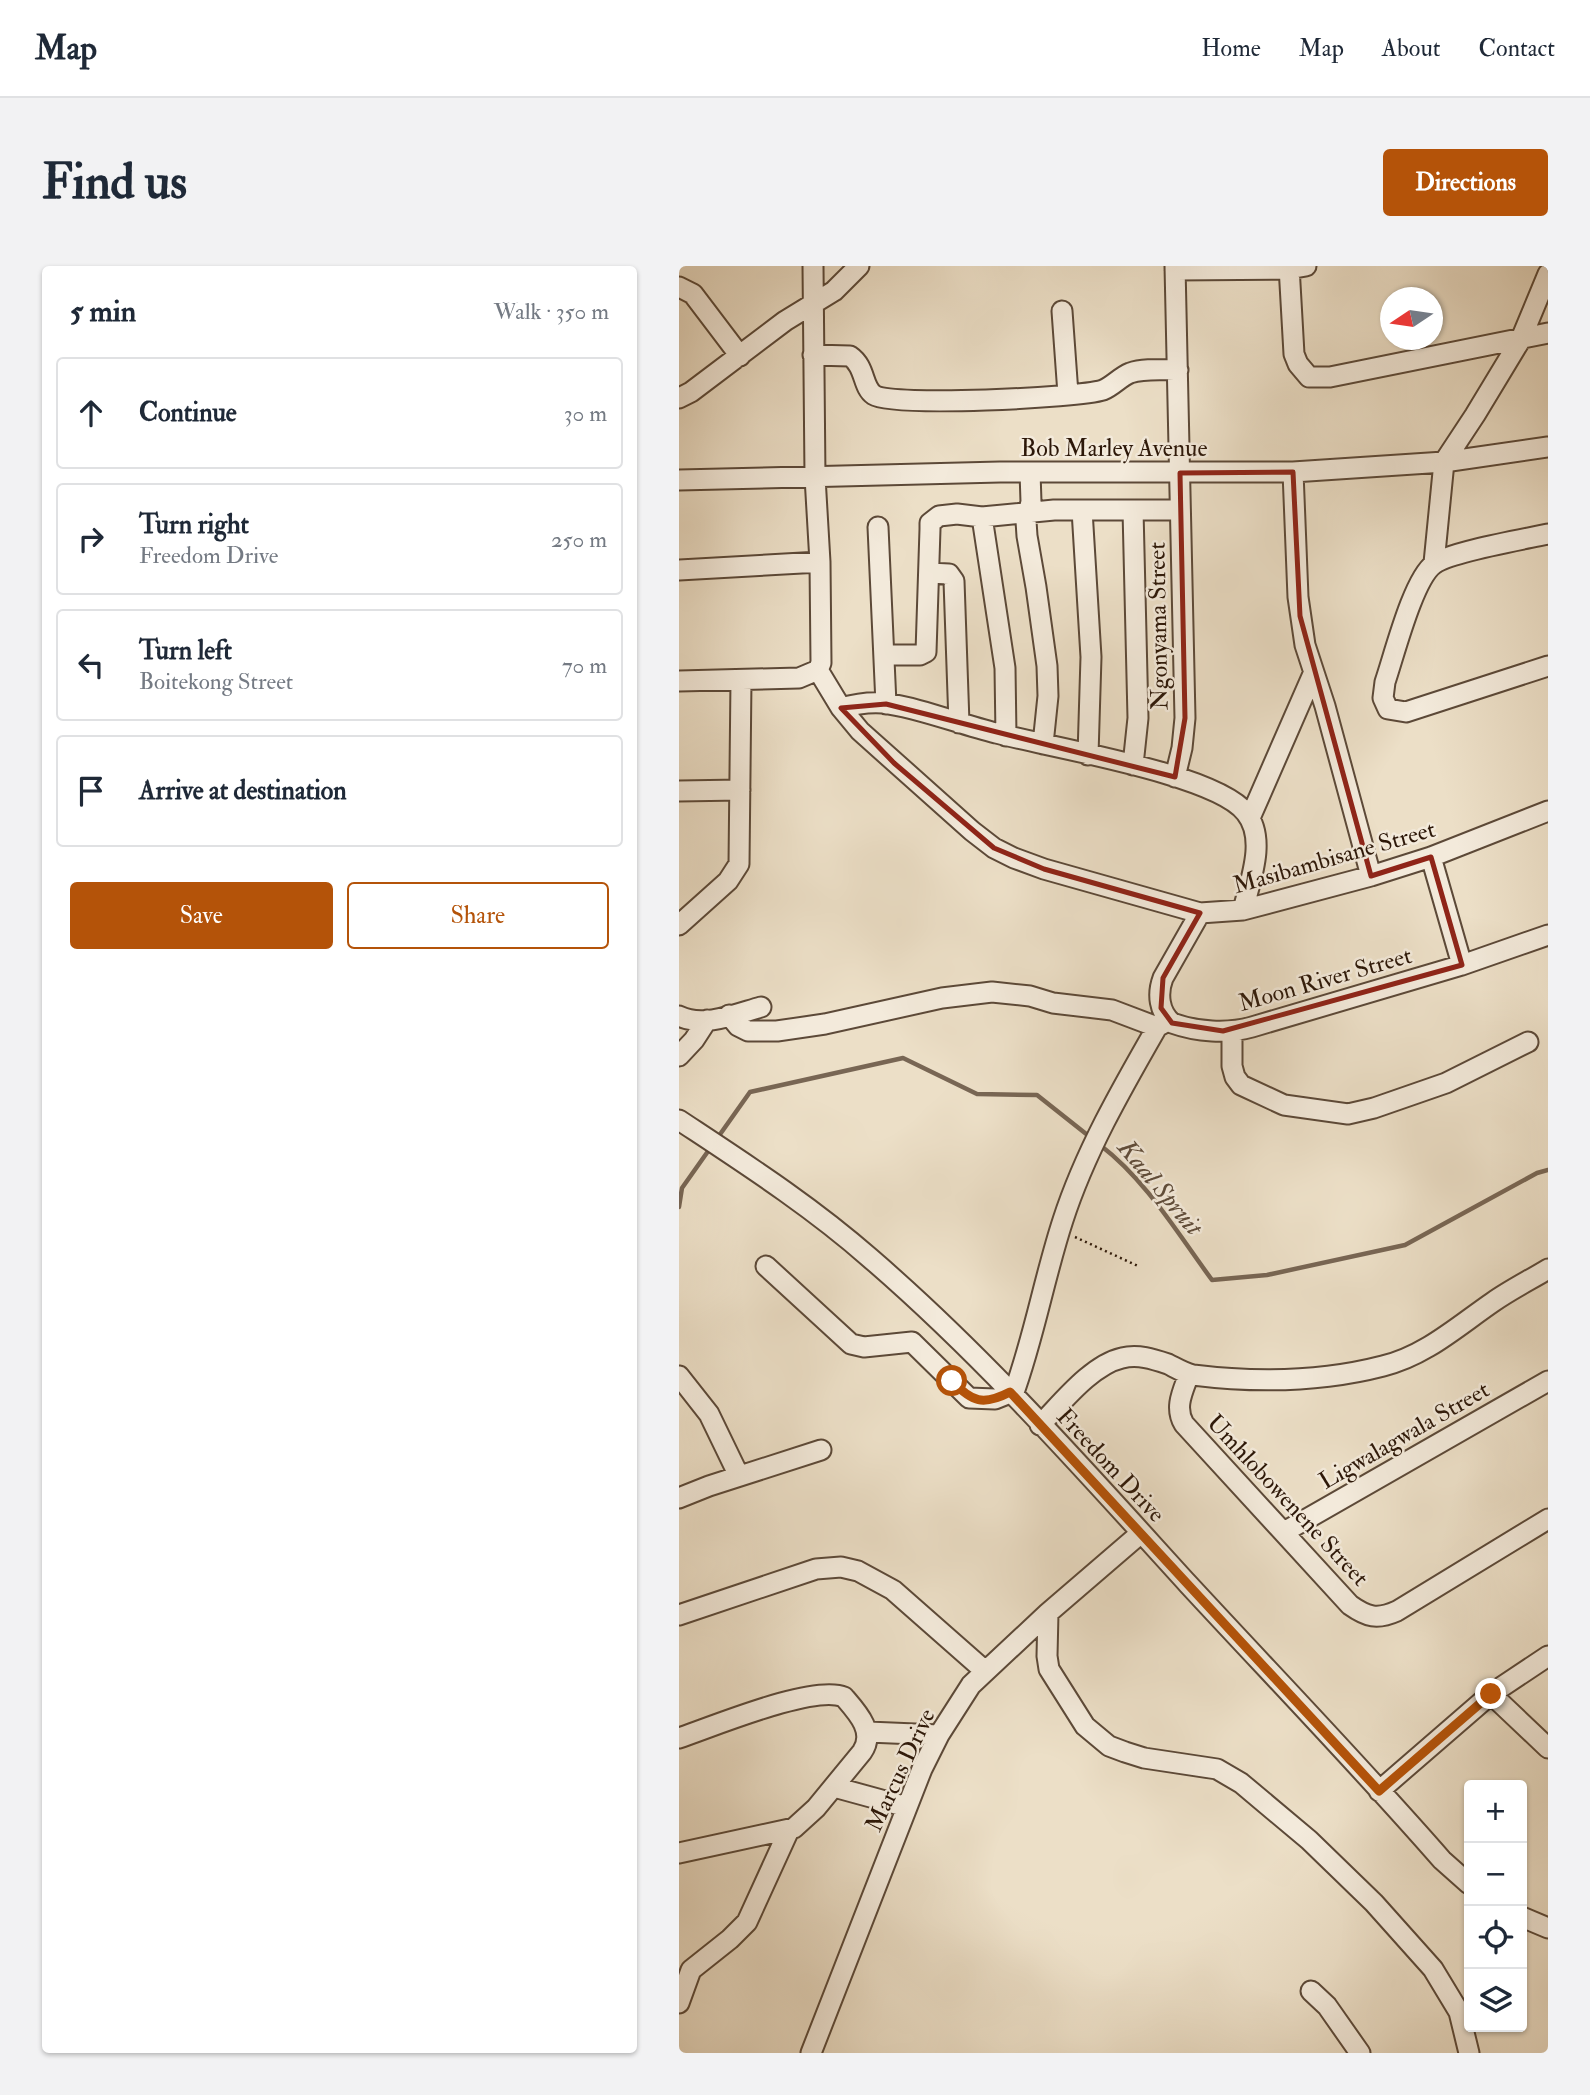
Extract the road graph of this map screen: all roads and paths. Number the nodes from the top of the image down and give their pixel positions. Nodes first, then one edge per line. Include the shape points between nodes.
1 (813, 266) edge
2 (859, 266) edge
3 (1295, 267) edge
4 (1175, 268) edge
5 (1548, 274) edge
6 (679, 287) edge
7 (814, 304) junction
8 (1062, 311) dead end
9 (1548, 333) edge
10 (1521, 339) junction
11 (813, 355) junction
12 (740, 356) junction
13 (1178, 370) junction
14 (1068, 394) junction
15 (679, 398) edge
16 (1548, 447) edge
17 (1444, 462) junction
18 (1030, 472) junction
19 (1293, 472) junction
20 (1179, 473) junction
21 (815, 477) junction
22 (679, 480) edge
23 (1082, 510) junction
24 (1133, 510) junction
25 (1179, 510) junction
26 (1028, 514) junction
27 (982, 517) junction
28 (878, 527) dead end
29 (1548, 534) edge
30 (820, 562) junction
31 (1434, 563) junction
32 (679, 570) edge
33 (929, 573) junction
34 (884, 656) junction
35 (1548, 666) edge
36 (818, 670) junction
37 (1313, 674) junction
38 (741, 680) junction
39 (679, 681) edge
40 (886, 704) junction
41 (841, 708) junction
42 (958, 723) junction
43 (1006, 736) junction
44 (1043, 744) junction
45 (1088, 755) junction
46 (1133, 765) junction
47 (1175, 777) junction
48 (740, 790) junction
49 (679, 792) edge
50 (1548, 811) edge
51 (1250, 818) junction
52 (1431, 856) junction
53 (1371, 876) junction
54 (1244, 910) junction
55 (1200, 913) junction
56 (679, 925) edge
57 (1548, 935) edge
58 (1462, 965) junction
59 (761, 1007) dead end
60 (729, 1015) junction
61 (679, 1016) edge
62 (707, 1020) junction
63 (1163, 1024) junction
64 (1232, 1031) junction
65 (1528, 1042) dead end
66 (679, 1056) edge
67 (679, 1120) edge
68 (1060, 1230) junction
69 (766, 1266) dead end
70 (1138, 1266) dead end
71 (1548, 1269) edge
72 (1189, 1374) junction
73 (679, 1376) edge
74 (1548, 1381) edge
75 (1011, 1394) junction
76 (1040, 1425) junction
77 (821, 1450) dead end
78 (739, 1476) junction
79 (679, 1498) edge
80 (1548, 1519) edge
81 (1285, 1532) junction
82 (1141, 1533) junction
83 (1048, 1613) junction
84 (679, 1615) edge
85 (1548, 1656) edge
86 (985, 1671) junction
87 (1491, 1694) junction
88 (868, 1732) junction
89 (939, 1735) junction
90 (679, 1738) edge
91 (1548, 1748) edge
92 (834, 1787) junction
93 (1379, 1791) junction
94 (907, 1807) junction
95 (789, 1830) junction
96 (679, 1853) edge
97 (1464, 1880) edge
98 (1527, 1919) edge
99 (1548, 1928) edge
100 (685, 1972) edge
101 (1311, 1991) dead end
102 (679, 2003) edge
103 (811, 2053) edge
104 (1360, 2053) edge
105 (1469, 2053) edge

1 - 7 street
2 - 7 street
3 - 4 street
3 - 10 street via 1294,354 1310,377 1330,377
4 - 13 street, Ngonyama Street
5 - 10 street
6 - 12 street via 693,294
7 - 11 street
7 - 12 street
8 - 14 street
9 - 10 street
10 - 17 street
11 - 14 street via 851,356 861,367 867,388 881,399 1014,399
11 - 21 street
12 - 15 street
13 - 14 street via 1131,372 1104,389
13 - 20 street, Ngonyama Street
16 - 17 street, Bob Marley Avenue
17 - 19 street, Bob Marley Avenue
17 - 31 street
18 - 20 street, Bob Marley Avenue
18 - 21 street, Bob Marley Avenue
18 - 26 street
19 - 20 street, Bob Marley Avenue
19 - 37 street via 1300,616
20 - 25 street, Ngonyama Street
21 - 22 street, Bob Marley Avenue
21 - 30 street
23 - 24 street
23 - 26 street
23 - 45 street via 1091,657
24 - 25 street
24 - 46 street via 1138,718
25 - 47 street, Ngonyama Street via 1185,718
26 - 27 street
26 - 44 street via 1027,542 1047,666
27 - 33 street via 957,514 933,519
27 - 43 street via 1005,668
28 - 34 street
29 - 31 street
30 - 32 street
30 - 36 street
31 - 35 street via 1418,585 1385,682 1383,698 1388,709 1406,712
33 - 34 street via 926,652
33 - 42 street via 949,574 954,581
34 - 40 street
36 - 38 street via 799,678
36 - 41 street, Masibambisane Street
37 - 51 street
37 - 53 street
38 - 39 street
38 - 48 street
40 - 41 street
40 - 42 street
41 - 55 street, Masibambisane Street via 885,755 994,848 1044,869
42 - 43 street
43 - 44 street
44 - 45 street
45 - 46 street
46 - 47 street
47 - 51 street via 1223,795
48 - 49 street
48 - 56 street via 736,871
50 - 52 street, Masibambisane Street
51 - 54 street via 1256,841
52 - 53 street, Masibambisane Street
52 - 58 street
53 - 54 street, Masibambisane Street
54 - 55 street, Masibambisane Street
55 - 63 street via 1160,987
57 - 58 street, Moon River Street
58 - 64 street, Moon River Street
59 - 60 street
60 - 62 street
60 - 63 street, Moon River Street via 748,1031 777,1031 992,992 1112,1010
61 - 62 street
62 - 66 street
63 - 64 street, Moon River Street
63 - 68 street via 1101,1130
64 - 65 street via 1232,1066 1241,1085 1284,1105 1348,1114 1445,1083
67 - 75 street, Freedom Drive via 748,1165 870,1257
68 - 70 path
68 - 75 street via 1024,1367
69 - 75 street via 851,1343 864,1347 912,1342 969,1398
71 - 72 street via 1438,1341 1391,1364 1312,1380
72 - 76 street via 1142,1356 1122,1358 1091,1374
72 - 81 street, Umhlobowenene Street via 1179,1403 1182,1420
73 - 78 street via 709,1414
74 - 81 street, Ligwalagwala Street
75 - 76 street, Freedom Drive
76 - 82 street, Freedom Drive
77 - 78 street
78 - 79 street
80 - 81 street, Umhlobowenene Street via 1397,1611 1376,1618 1350,1605
82 - 83 street, Marcus Drive
82 - 93 street, Freedom Drive
83 - 86 street, Marcus Drive
83 - 105 street via 1049,1669 1085,1726 1109,1746 1135,1755 1217,1769 1270,1807 1374,1903 1433,1969 1459,2012
84 - 86 street via 816,1569 841,1567 893,1590
85 - 87 street
86 - 89 street, Marcus Drive
87 - 91 street
87 - 93 street
88 - 89 street
88 - 90 street via 844,1696 829,1693
88 - 92 street via 865,1747
89 - 94 street, Marcus Drive
92 - 94 street
92 - 95 street via 808,1817
93 - 97 street, Freedom Drive
94 - 103 street, Marcus Drive
95 - 96 street
95 - 100 street via 747,1922
98 - 99 street
100 - 102 street
101 - 104 street

